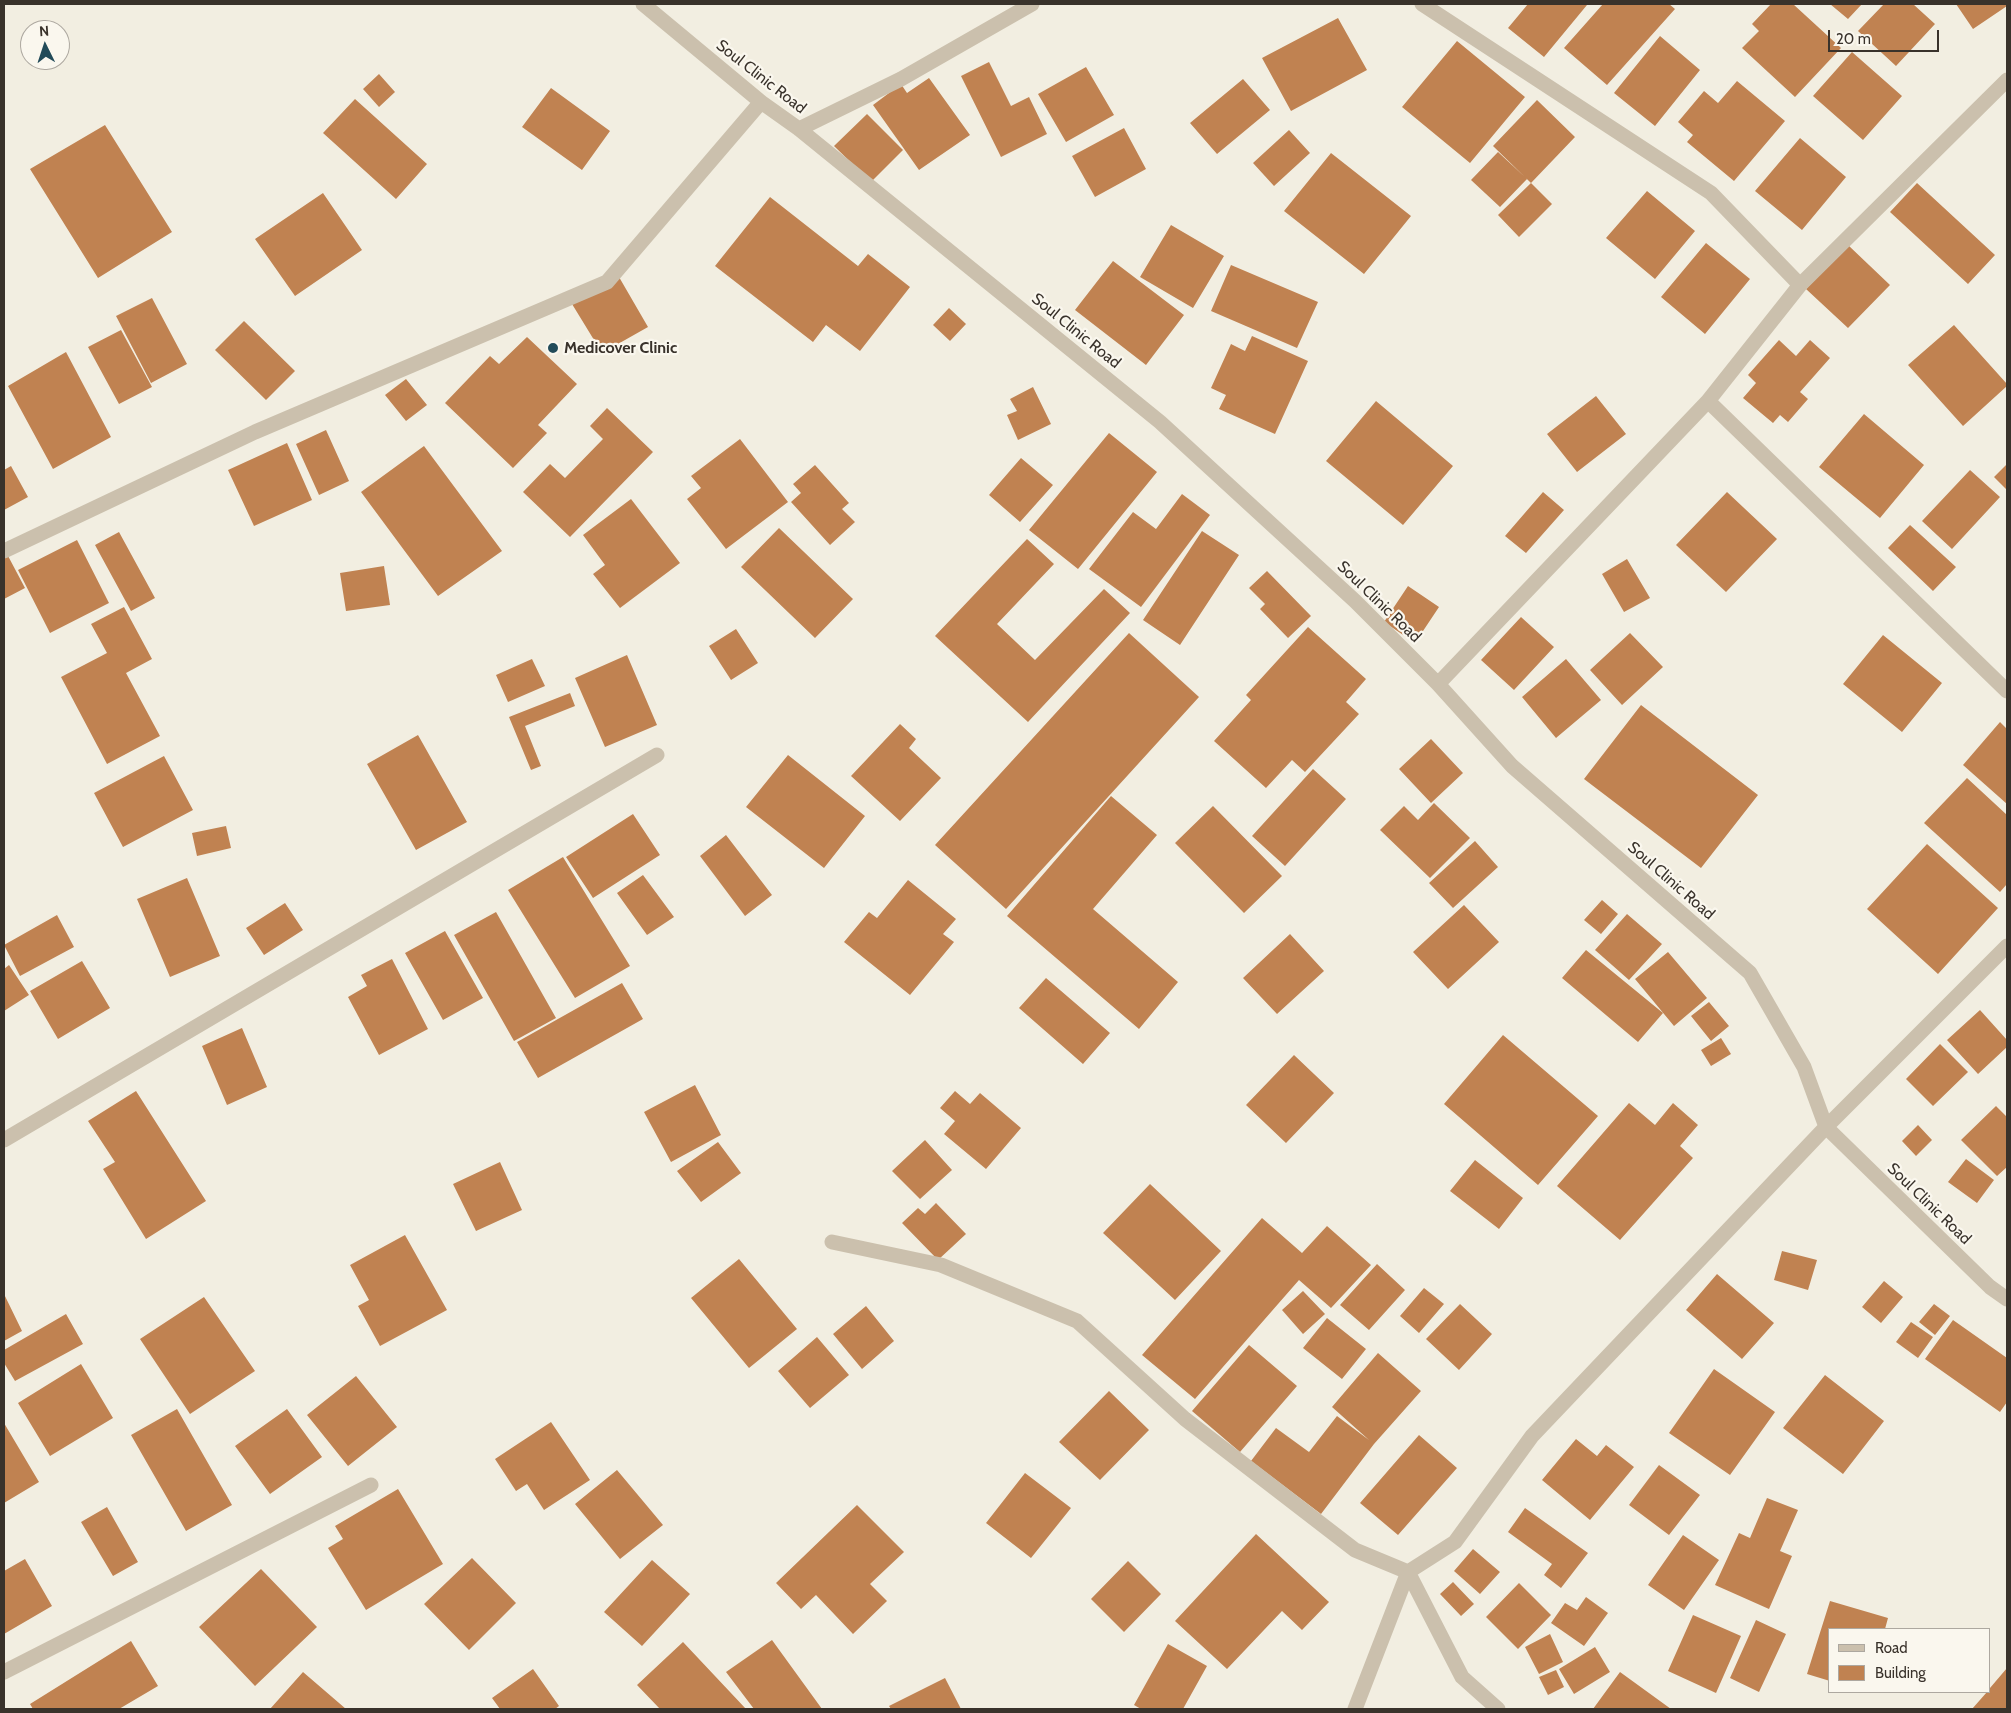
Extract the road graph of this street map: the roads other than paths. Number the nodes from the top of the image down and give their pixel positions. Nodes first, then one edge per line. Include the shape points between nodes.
1 (643, 4) edge
2 (1032, 4) edge
3 (1422, 4) edge
4 (2007, 80) edge
5 (761, 102) junction
6 (799, 129) junction
7 (1800, 285) junction
8 (1708, 401) junction
9 (4, 551) edge
10 (1438, 684) junction
11 (2007, 691) edge
12 (658, 755) dead end
13 (2007, 946) edge
14 (1826, 1128) junction
15 (4, 1140) edge
16 (832, 1242) dead end
17 (2007, 1299) edge
18 (371, 1485) dead end
19 (1408, 1572) junction
20 (4, 1672) edge
21 (1355, 1709) edge
22 (1498, 1709) edge

1 - 5 street, Soul Clinic Road
2 - 6 street via 902,80
3 - 7 street via 1711,193
4 - 7 street
5 - 6 street, Soul Clinic Road
5 - 9 street via 607,282 255,432
6 - 10 street, Soul Clinic Road via 1160,422 1355,601
7 - 8 street
8 - 10 street
8 - 11 street
10 - 14 street, Soul Clinic Road via 1512,766 1750,973 1804,1067
12 - 15 street
13 - 14 street
14 - 17 street, Soul Clinic Road via 1990,1287
14 - 19 street via 1532,1436 1455,1542
16 - 19 street via 941,1265 1077,1321 1185,1419 1355,1550
18 - 20 street
19 - 21 street
19 - 22 street via 1462,1677

